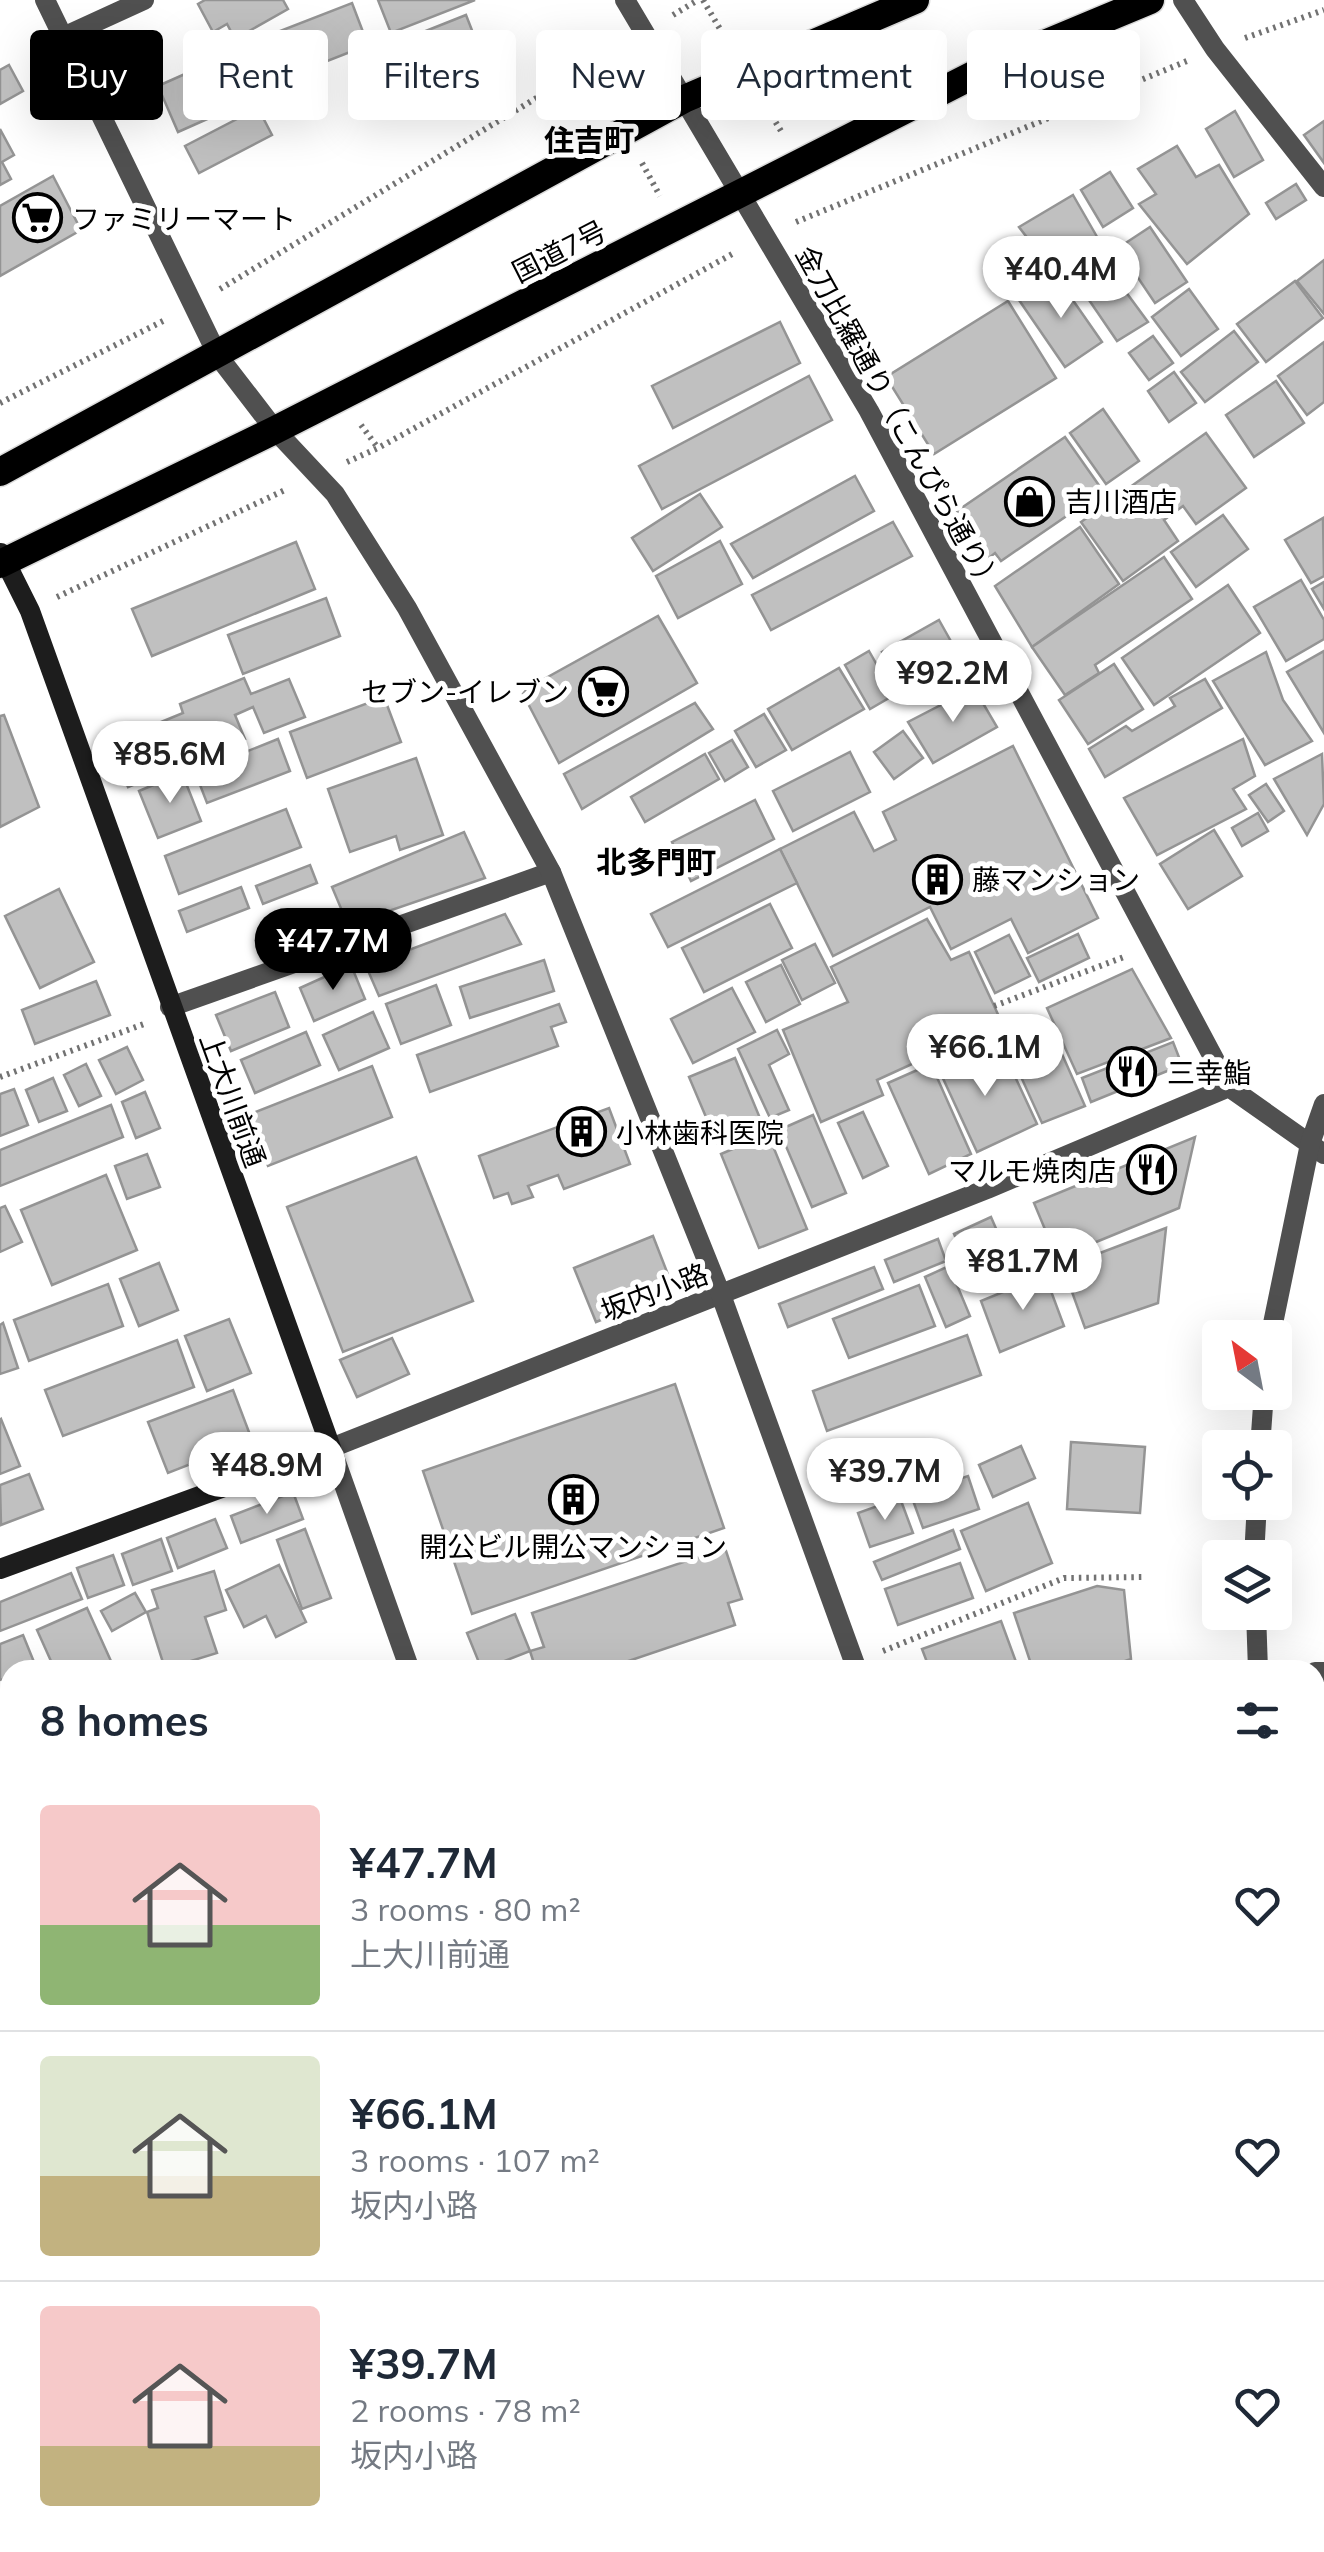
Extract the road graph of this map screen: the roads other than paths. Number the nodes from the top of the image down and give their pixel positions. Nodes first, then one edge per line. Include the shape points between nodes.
1 (45, 0) edge
2 (144, 0) edge
3 (625, 0) edge
4 (914, 0) edge
5 (1150, 0) edge
6 (1183, 0) edge
7 (60, 30) edge
8 (78, 30) edge
9 (684, 99) junction
10 (103, 120) edge
11 (1324, 187) edge
12 (740, 196) junction
13 (218, 356) junction
14 (275, 430) junction
15 (0, 472) edge
16 (2, 559) edge
17 (551, 872) junction
18 (172, 1010) junction
19 (1229, 1087) junction
20 (1324, 1104) edge
21 (1317, 1149) edge
22 (721, 1296) junction
23 (1274, 1320) edge
24 (330, 1448) junction
25 (0, 1569) edge
26 (1257, 1630) edge
27 (406, 1660) edge
28 (853, 1660) edge
29 (1258, 1660) edge

1 - 7 street
2 - 8 street
3 - 9 street, 金刀比羅通り（こんぴら通り）
4 - 9 highway
5 - 12 highway, 国道7号 via 987,68
6 - 11 street
9 - 12 street, 金刀比羅通り（こんぴら通り）
9 - 13 highway
10 - 13 street
12 - 14 highway, 国道7号
12 - 19 street, 金刀比羅通り（こんぴら通り） via 869,411
13 - 14 street
13 - 15 highway
14 - 16 highway, 国道7号
14 - 17 street via 335,494 406,608
16 - 18 main road, 上大川前通 via 30,611
17 - 18 street
17 - 22 street
18 - 24 main road, 上大川前通
19 - 21 street
19 - 22 street, 坂内小路
20 - 21 street
21 - 23 street
22 - 24 street, 坂内小路
22 - 28 street
24 - 25 main road, 坂内小路
24 - 27 street, 上大川前通
26 - 29 street

